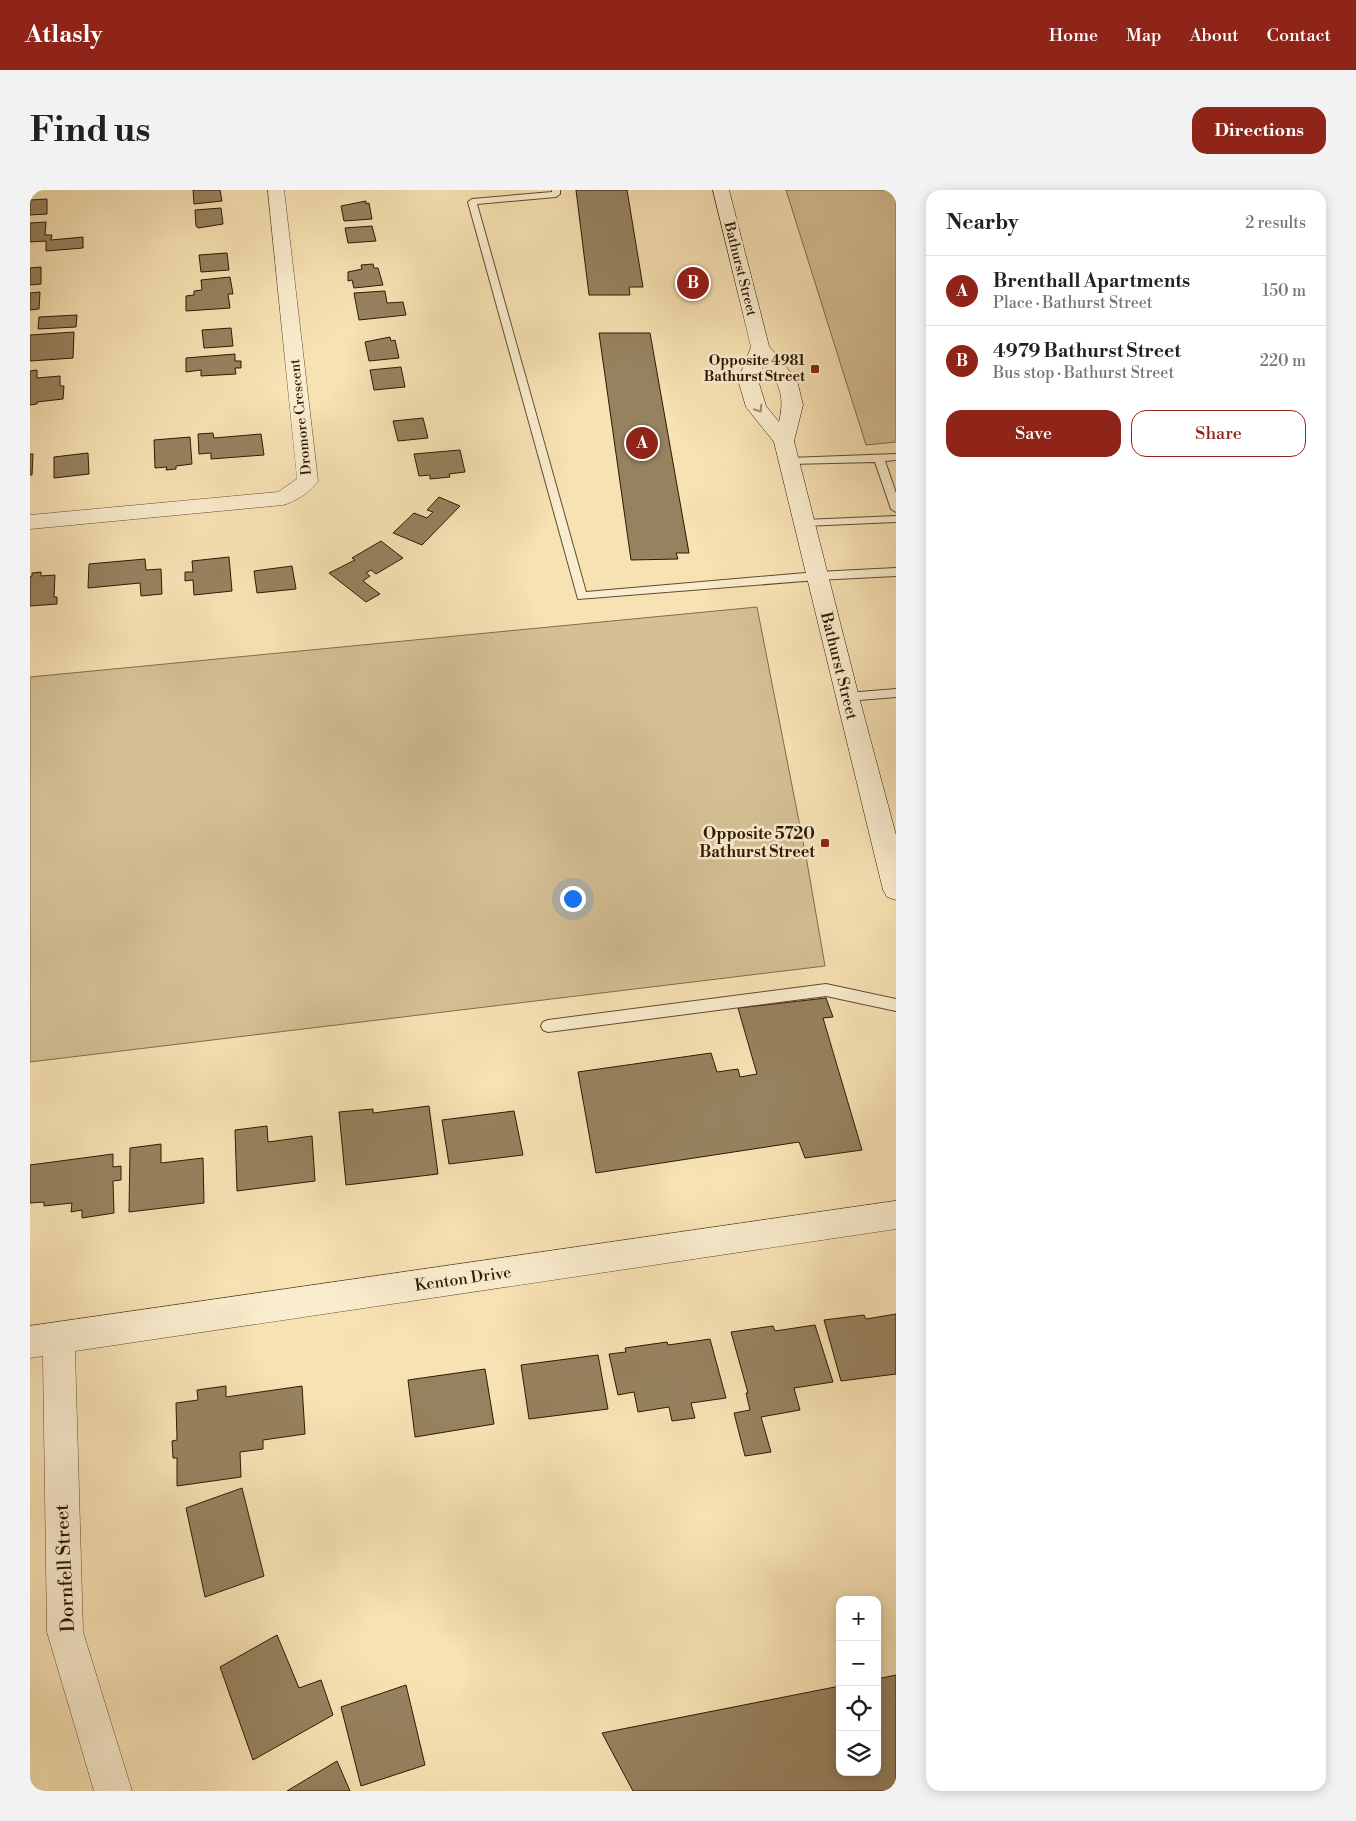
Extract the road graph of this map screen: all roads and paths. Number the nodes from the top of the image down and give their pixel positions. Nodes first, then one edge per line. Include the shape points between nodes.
1 (276, 190) edge
2 (556, 190) edge
3 (720, 190) edge
4 (760, 347) junction
5 (784, 441) junction
6 (896, 457) edge
7 (879, 458) junction
8 (789, 462) junction
9 (896, 510) edge
10 (896, 519) edge
11 (30, 522) edge
12 (804, 523) junction
13 (896, 572) edge
14 (817, 576) junction
15 (896, 693) edge
16 (847, 697) junction
17 (896, 890) edge
18 (896, 1005) edge
19 (548, 1026) dead end
20 (896, 1215) edge
21 (44, 1340) edge
22 (113, 1791) edge

1 - 11 street, Dromore Crescent via 308,481 283,498
2 - 14 lane via 556,194 472,202 582,596
3 - 4 street, Bathurst Street
4 - 5 street, Bathurst Street via 787,380 793,404
4 -> 5 street, Bathurst Street via 748,380 756,407
5 - 8 street, Bathurst Street
6 - 7 lane
7 - 8 lane
7 - 9 lane
8 - 12 street, Bathurst Street
10 - 12 lane
12 - 14 street, Bathurst Street
13 - 14 lane
14 - 16 street, Bathurst Street
15 - 16 lane
16 - 17 street, Bathurst Street
18 - 19 lane via 826,990
20 - 21 street, Kenton Drive
21 - 22 street, Dornfell Street via 65,1632

